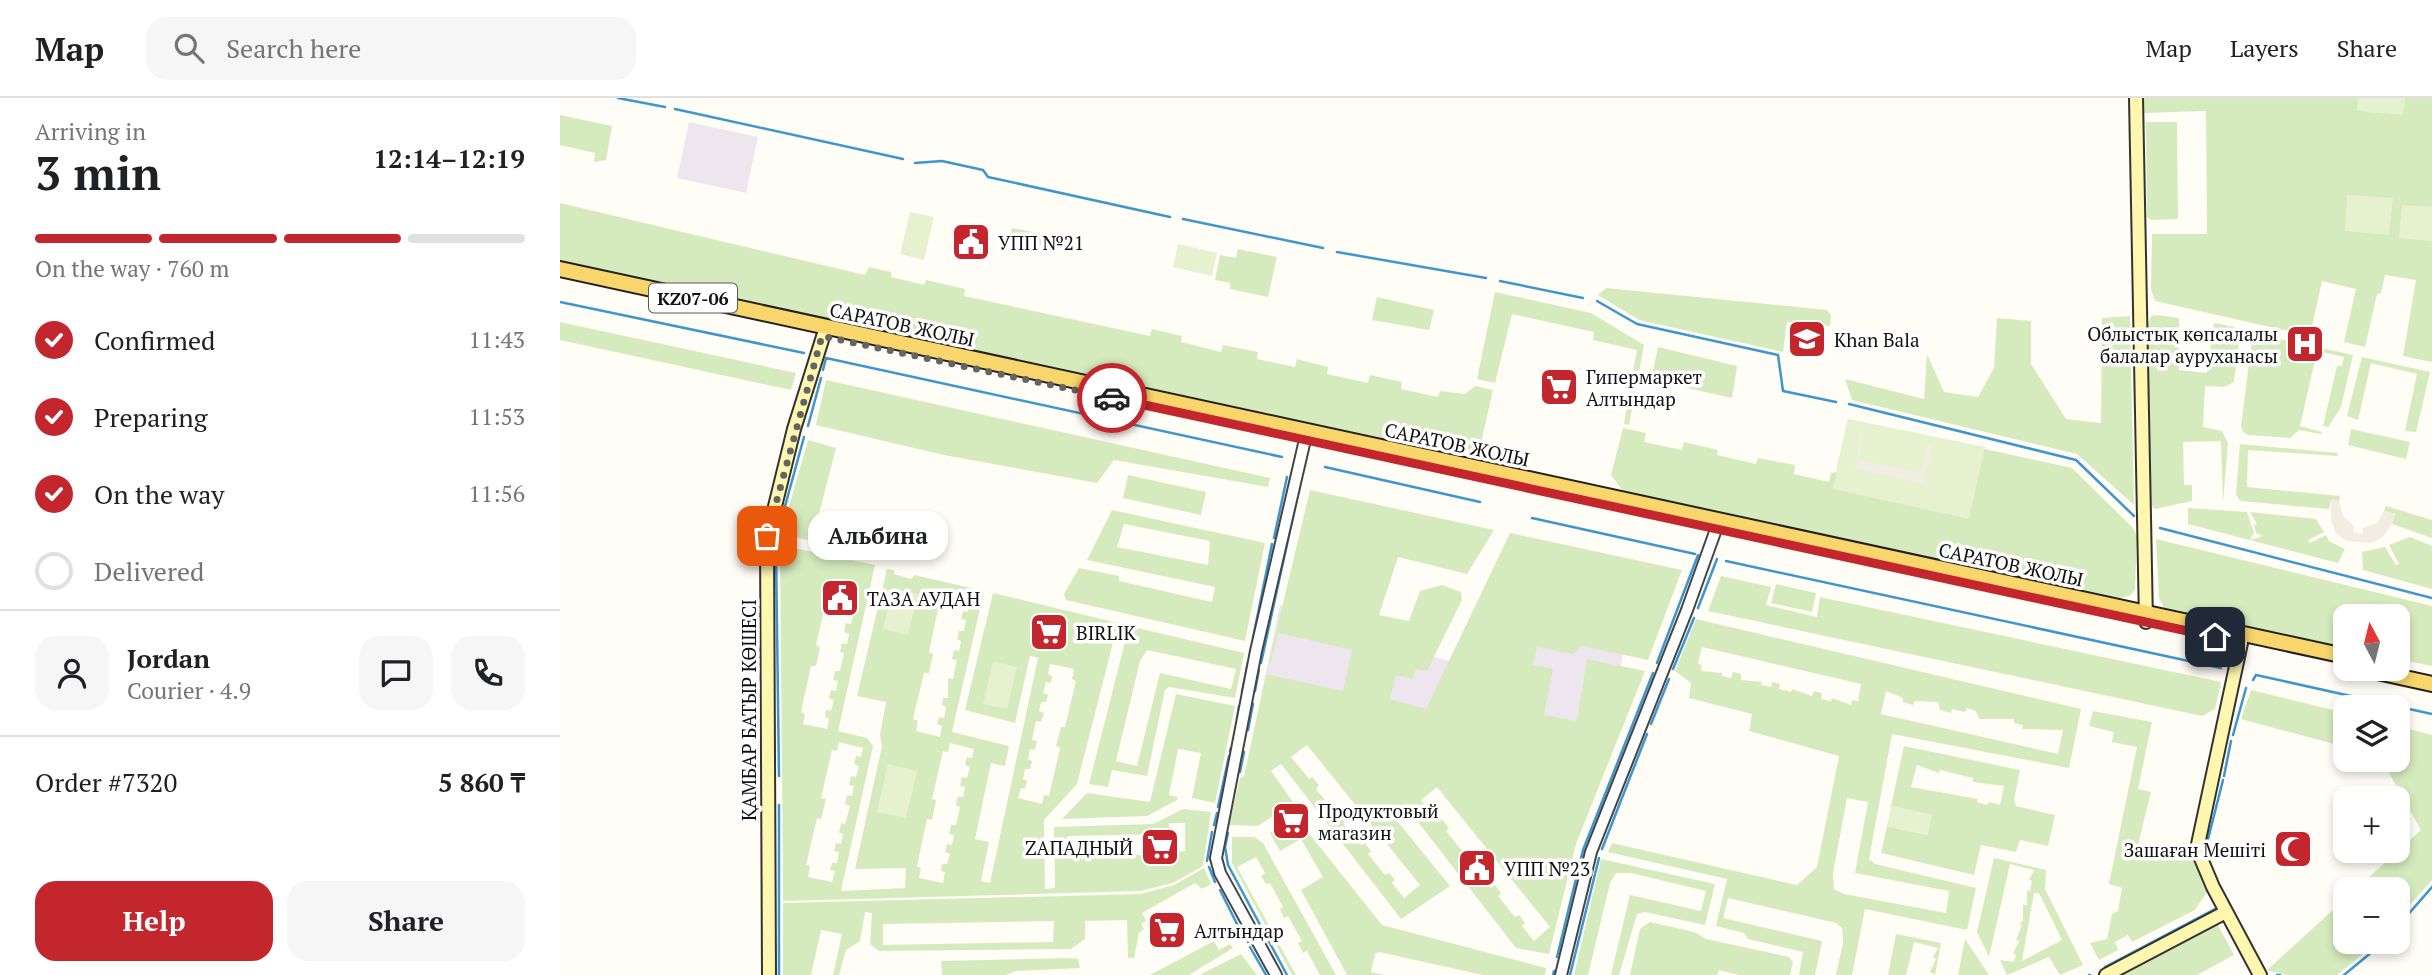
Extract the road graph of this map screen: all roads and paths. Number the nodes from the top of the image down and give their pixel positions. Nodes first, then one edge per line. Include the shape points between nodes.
1 (2136, 98) edge
2 (560, 269) edge
3 (560, 279) edge
4 (824, 331) junction
5 (1306, 436) junction
6 (1718, 525) junction
7 (2146, 618) junction
8 (2241, 643) junction
9 (2333, 654) edge
10 (2333, 662) edge
11 (2410, 670) edge
12 (2432, 675) edge
13 (2410, 679) edge
14 (2432, 684) edge
15 (2226, 912) junction
16 (769, 975) edge
17 (1276, 975) edge
18 (1561, 975) edge
19 (2106, 975) edge
20 (2260, 975) edge

1 - 7 main road
2 - 4 main road, САРАТОВ ЖОЛЫ / KZ07-06
3 - 4 main road, САРАТОВ ЖОЛЫ / KZ07-06
4 - 5 main road, САРАТОВ ЖОЛЫ / KZ07-06
4 - 16 main road, ҚАМБАР БАТЫР КӨШЕСІ via 767,536
5 - 6 main road, САРАТОВ ЖОЛЫ / KZ07-06
5 - 17 street via 1265,610 1216,858
6 - 7 main road, САРАТОВ ЖОЛЫ / KZ07-06
6 - 18 street via 1591,852
7 - 8 main road, САРАТОВ ЖОЛЫ / KZ07-06
7 - 9 main road, САРАТОВ ЖОЛЫ / KZ07-06
8 - 10 main road, САРАТОВ ЖОЛЫ / KZ07-06
8 - 15 main road via 2197,846 2200,862
11 - 12 main road
13 - 14 main road
15 - 19 main road
15 - 20 main road

